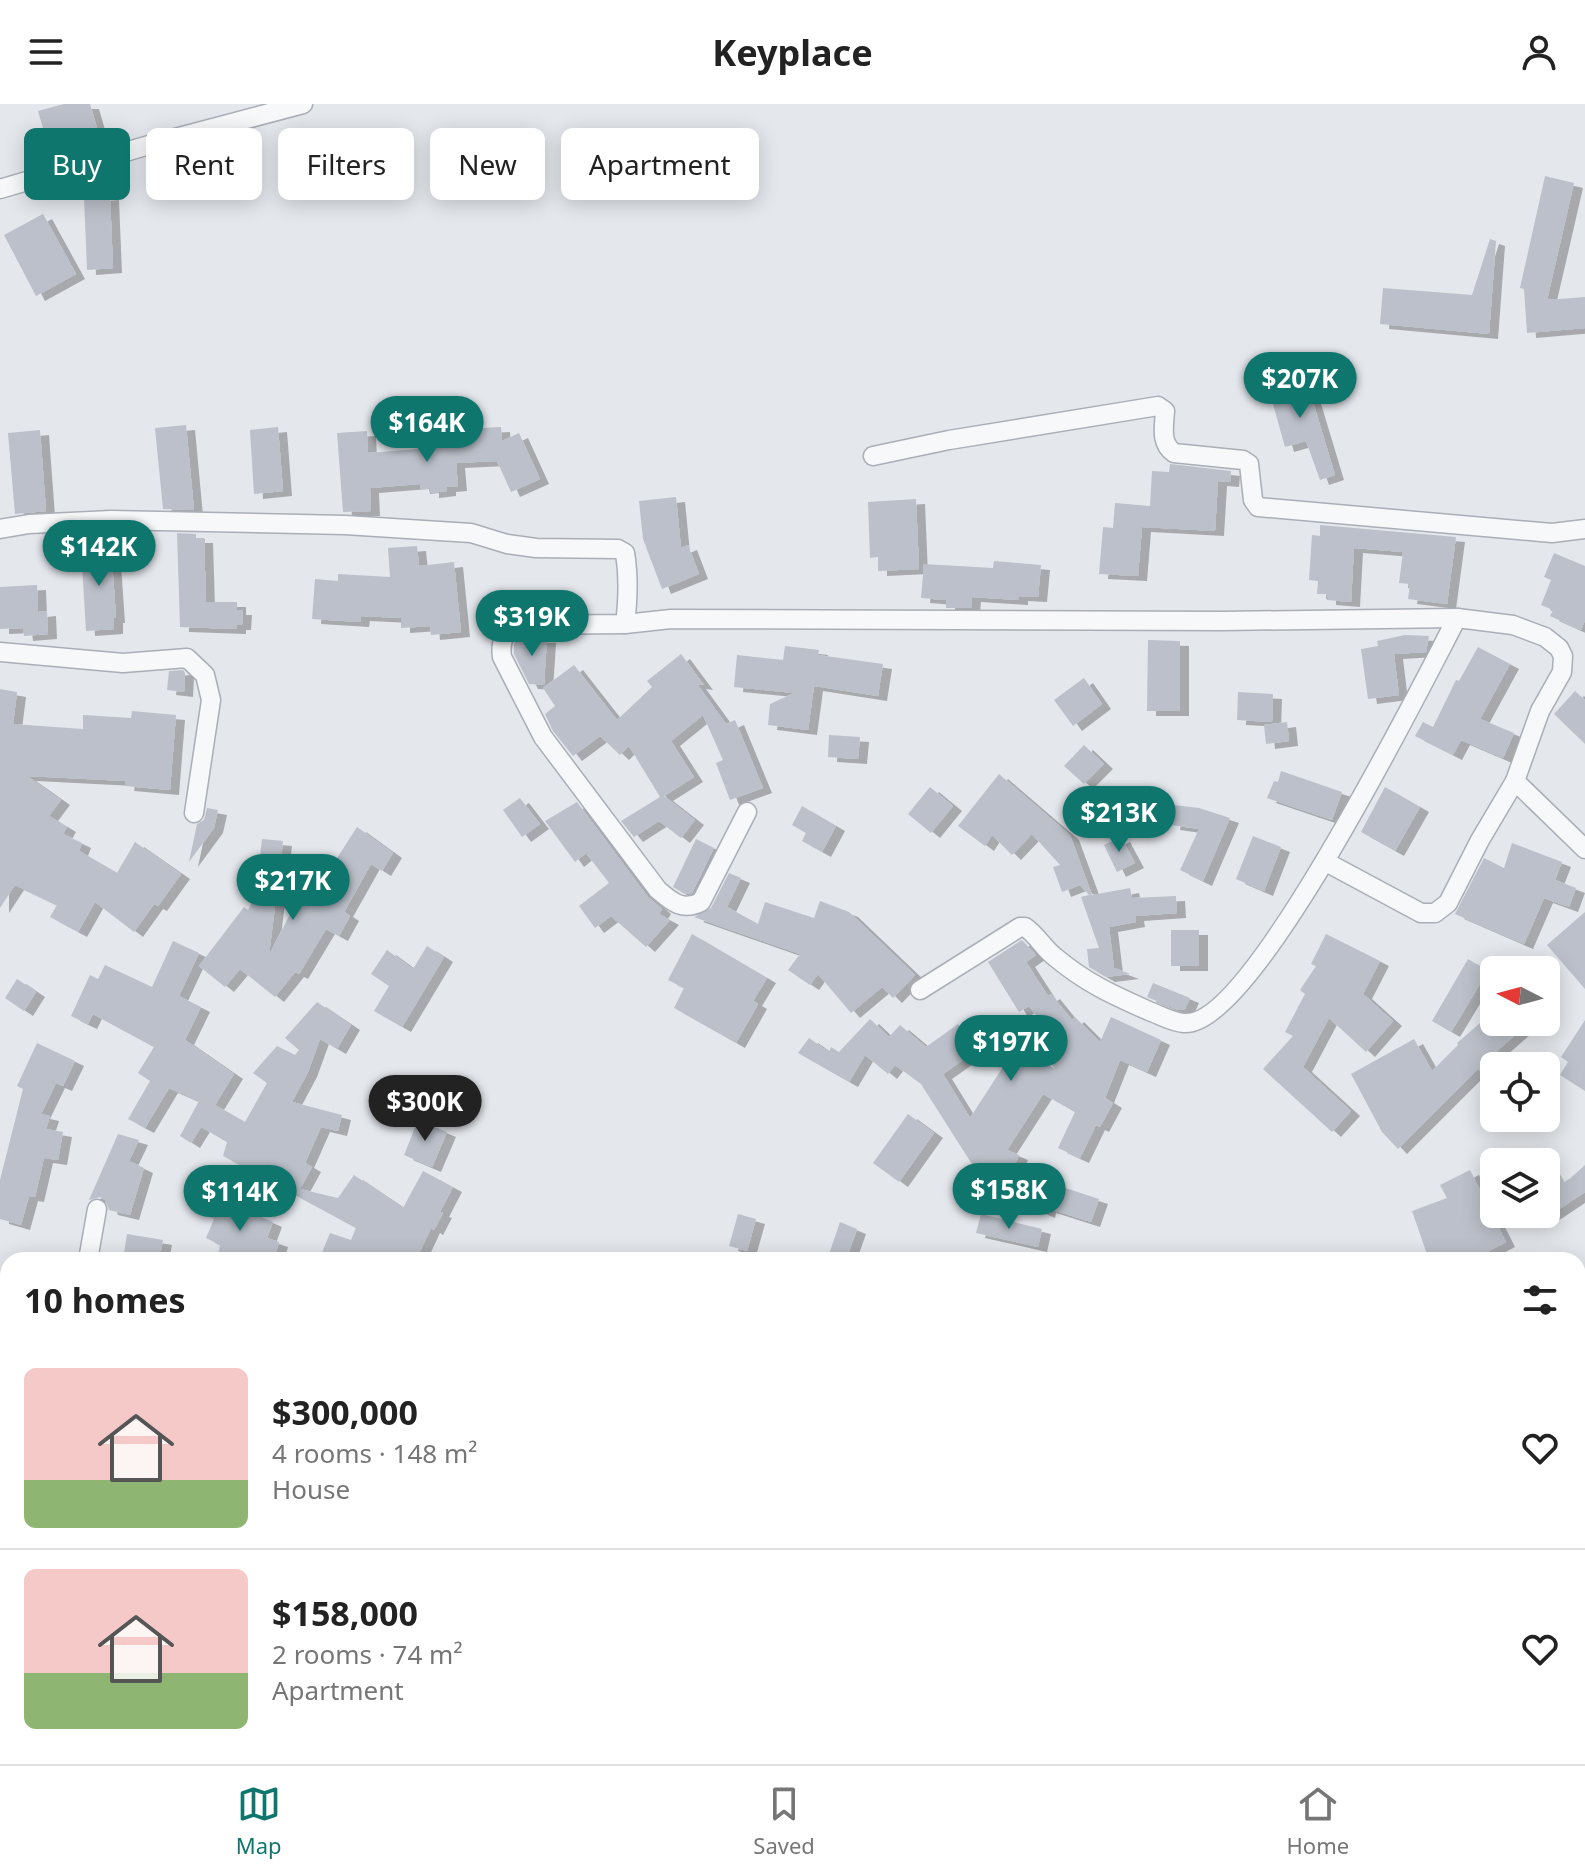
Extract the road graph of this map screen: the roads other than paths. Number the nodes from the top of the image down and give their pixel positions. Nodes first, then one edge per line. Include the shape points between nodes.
1 (303, 104) edge
2 (0, 189) edge
3 (873, 456) dead end
4 (0, 529) edge
5 (1585, 529) edge
6 (1457, 618) junction
7 (625, 624) junction
8 (0, 652) edge
9 (1515, 781) junction
10 (747, 812) dead end
11 (194, 813) dead end
12 (1585, 849) edge
13 (1326, 862) junction
14 (920, 990) dead end
15 (97, 1209) dead end
16 (89, 1252) edge

1 - 2 street
3 - 5 street via 1158,406 1165,411 1167,448 1174,453 1249,464 1258,507 1552,533
4 - 7 street via 111,520 345,525 471,533 536,548 618,549 626,562
6 - 7 street via 671,619
6 - 9 street via 1513,625 1545,637 1563,656 1562,672 1540,711
6 - 13 street
7 - 10 street via 510,628 500,643 502,657 543,737 674,904 690,907 701,902
8 - 11 street via 123,663 187,658 205,675 211,700
9 - 12 street
9 - 13 street via 1448,903 1435,913 1421,913
13 - 14 street via 1238,989 1199,1021 1166,1018 1098,989 1051,955 1025,927
15 - 16 street

